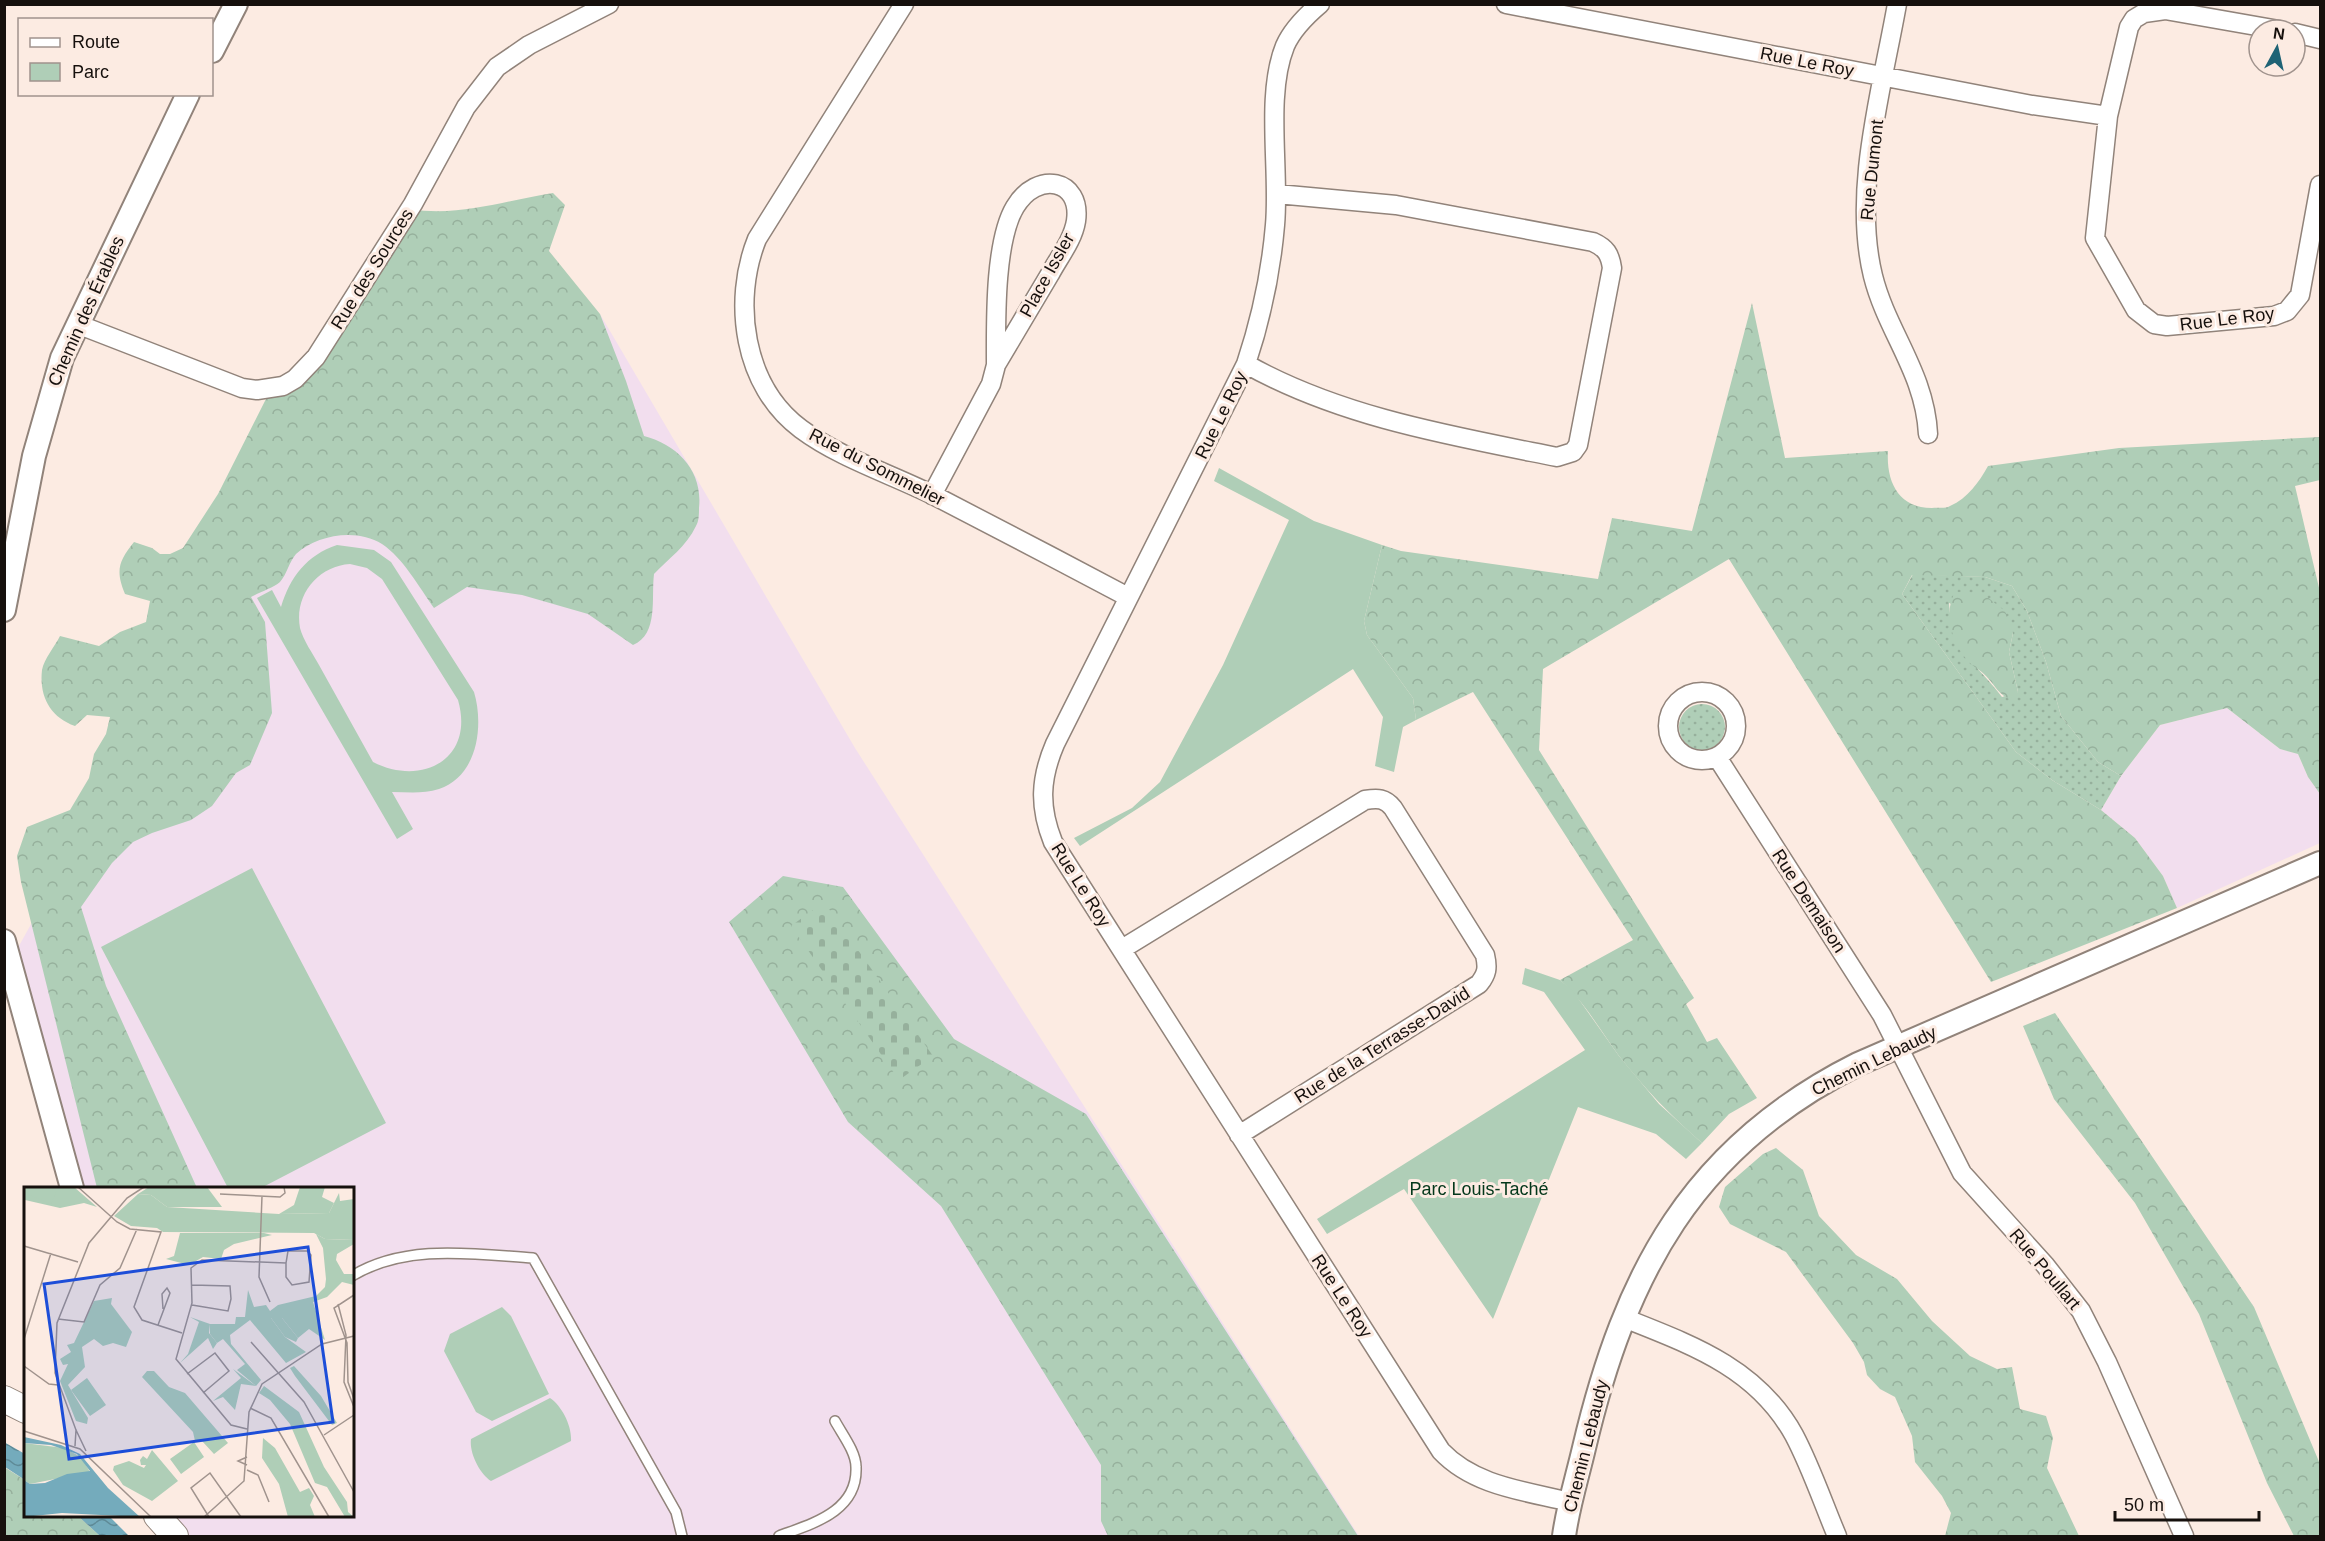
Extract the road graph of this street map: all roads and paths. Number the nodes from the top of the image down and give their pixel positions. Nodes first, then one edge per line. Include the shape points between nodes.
1 (236, 4) edge
2 (609, 4) edge
3 (904, 4) edge
4 (1320, 4) edge
5 (1506, 4) edge
6 (1897, 4) edge
7 (2247, 25) edge
8 (213, 49) edge
9 (1884, 76) junction
10 (187, 96) edge
11 (2108, 116) junction
12 (2320, 185) edge
13 (1277, 194) junction
14 (77, 324) junction
15 (1246, 364) junction
16 (996, 365) junction
17 (1928, 434) dead end
18 (932, 495) junction
19 (1128, 597) junction
20 (4, 610) edge
21 (1717, 757) dead end
22 (2320, 863) edge
23 (4, 941) edge
24 (1122, 949) junction
25 (1898, 1047) junction
26 (1239, 1134) junction
27 (72, 1187) edge
28 (354, 1275) edge
29 (1624, 1318) junction
30 (4, 1399) edge
31 (24, 1409) edge
32 (835, 1421) dead end
33 (1570, 1502) junction
34 (682, 1536) edge
35 (779, 1536) edge
36 (1564, 1536) edge
37 (1837, 1536) edge
38 (2184, 1536) edge

1 - 8 street
2 - 14 street, Rue des Sources via 512,54 483,83 465,107 413,204 316,357 295,379 271,389 242,388
3 - 18 street, Rue du Sommelier via 757,239 745,277 743,311 757,367 786,415 827,445
4 - 13 street, Rue Le Roy via 1286,44 1278,73
5 - 9 street, Rue Le Roy
6 - 9 street, Rue Dumont
7 - 11 street, Rue Le Roy via 2165,10 2134,19 2125,36
9 - 11 street, Rue Le Roy
9 - 17 street, Rue Dumont via 1864,205 1866,237 1877,288 1923,395
10 - 14 street, Chemin des Érables
11 - 12 street, Rue Le Roy via 2095,238 2136,310 2154,324 2274,316 2287,311 2296,303 2304,284
13 - 15 street, Rue Le Roy via 1261,313
13 - 15 street via 1396,205 1603,246 1612,268 1596,357 1578,445 1573,452 1557,457 1342,407
14 - 20 street, Chemin des Érables via 43,417
15 - 19 street, Rue Le Roy
16 - 16 street, Place Issler via 1072,234 1076,208 1073,198 1054,183 1041,183 1028,190 1014,208 1006,228 996,318
16 - 18 street, Place Issler via 991,384
18 - 19 street, Rue du Sommelier
19 - 24 street, Rue Le Roy via 1046,764 1042,794 1053,842
21 - 25 street, Rue Demaison via 1882,1015
22 - 25 street, Chemin Lebaudy
23 - 27 street
24 - 26 street, Rue Le Roy
24 - 26 street, Rue de la Terrasse-David via 1365,800 1378,798 1394,808 1485,955 1485,976 1479,984
25 - 29 street, Chemin Lebaudy via 1812,1089 1733,1149 1669,1227
25 - 38 street, Rue Poullart via 1962,1173 2081,1311
26 - 33 street, Rue Le Roy via 1454,1465 1489,1482
28 - 34 lane via 377,1264 414,1255 534,1258 676,1512
29 - 33 street, Chemin Lebaudy via 1599,1390
29 - 37 street via 1710,1354 1767,1396 1795,1437
30 - 31 main road
32 - 35 lane via 856,1467 846,1500 828,1517
33 - 36 street, Chemin Lebaudy

